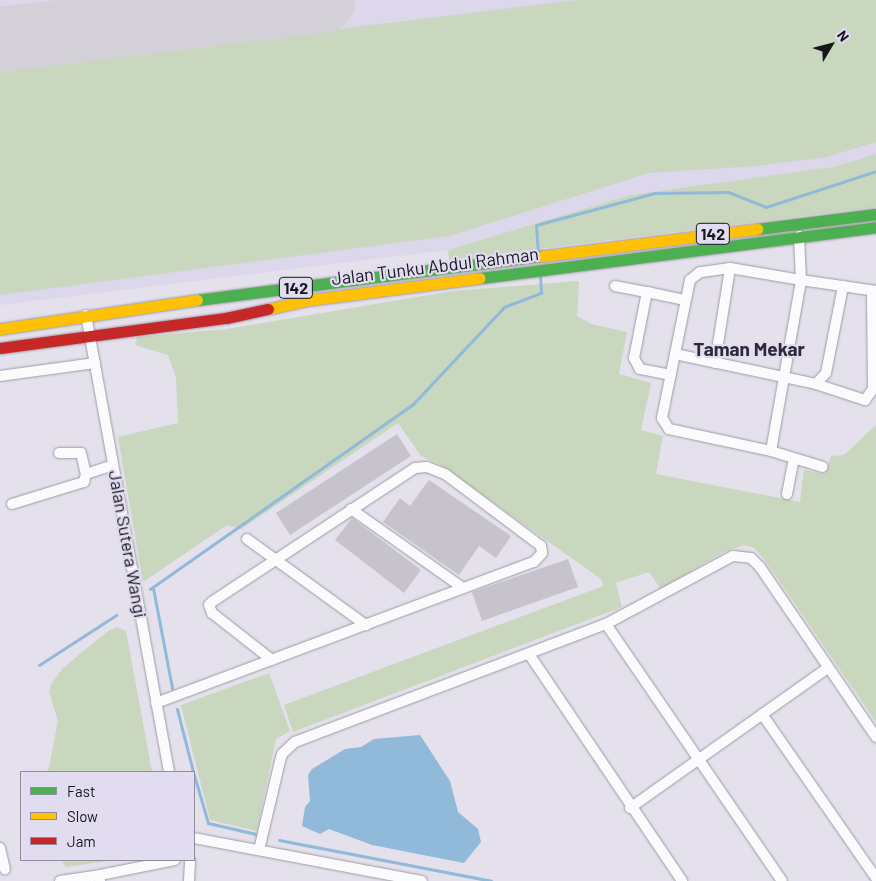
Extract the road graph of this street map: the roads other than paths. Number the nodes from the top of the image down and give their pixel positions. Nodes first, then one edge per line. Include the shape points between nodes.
1 (876, 214) edge
2 (876, 227) edge
3 (799, 236) junction
4 (730, 268) junction
5 (801, 280) junction
6 (615, 286) dead end
7 (843, 286) junction
8 (874, 291) edge
9 (648, 292) junction
10 (685, 300) junction
11 (86, 315) junction
12 (0, 329) edge
13 (90, 336) junction
14 (0, 348) edge
15 (676, 354) junction
16 (95, 363) junction
17 (715, 363) junction
18 (670, 375) junction
19 (0, 376) edge
20 (786, 378) junction
21 (816, 384) junction
22 (771, 452) junction
23 (59, 453) dead end
24 (794, 459) junction
25 (114, 466) junction
26 (823, 467) dead end
27 (86, 474) junction
28 (787, 494) dead end
29 (12, 504) dead end
30 (352, 509) junction
31 (247, 538) dead end
32 (276, 559) junction
33 (463, 588) junction
34 (606, 624) junction
35 (366, 625) junction
36 (529, 654) junction
37 (272, 660) junction
38 (828, 668) junction
39 (156, 703) junction
40 (762, 714) junction
41 (876, 737) edge
42 (698, 760) junction
43 (169, 771) edge
44 (630, 808) junction
45 (195, 838) edge
46 (0, 848) edge
47 (259, 850) junction
48 (171, 861) edge
49 (190, 861) edge
50 (5, 869) dead end
51 (100, 878) edge
52 (876, 878) edge
53 (60, 881) edge
54 (189, 881) edge
55 (422, 881) edge
56 (682, 881) edge
57 (782, 881) edge

1 - 11 main road, Jalan Tunku Abdul Rahman / 142
2 - 3 main road, Jalan Tunku Abdul Rahman / 142
3 - 5 street
3 - 13 main road, Jalan Tunku Abdul Rahman / 142 via 309,300 226,318
4 - 5 street
4 - 10 street via 694,275
4 - 17 street
5 - 7 street
5 - 20 street
6 - 9 street
7 - 8 street
7 - 21 street via 826,373
8 - 21 street via 873,389 869,396 861,400
9 - 10 street
9 - 18 street via 636,364 640,370
10 - 15 street
11 - 12 main road, Jalan Tunku Abdul Rahman / 142
11 - 13 street, Jalan Sutera Wangi
13 - 14 main road, Jalan Tunku Abdul Rahman / 142
13 - 16 street, Jalan Sutera Wangi
15 - 17 street
15 - 18 street
16 - 19 street
16 - 25 street, Jalan Sutera Wangi
17 - 20 street
18 - 22 street via 662,418 669,429
20 - 21 street
20 - 22 street
22 - 24 street
23 - 27 street via 81,453
24 - 26 street
24 - 28 street
25 - 27 street
25 - 39 street, Jalan Sutera Wangi
27 - 29 street via 84,482
30 - 32 street
30 - 33 street
30 - 33 street via 406,473 427,466 445,474 541,546 542,553 534,562
31 - 32 street
32 - 35 street
32 - 37 street via 209,605 212,613
33 - 35 street
34 - 36 street
34 - 38 street via 733,556 742,555 760,567
34 - 42 street
35 - 37 street
36 - 44 street
36 - 47 street via 415,694 295,742 282,754
37 - 39 street
38 - 40 street
38 - 41 street
39 - 43 street, Jalan Sutera Wangi
40 - 42 street
40 - 52 street
42 - 44 street
42 - 57 street
44 - 56 street
45 - 47 street
46 - 50 street
47 - 55 street
48 - 51 street
49 - 54 street
51 - 53 street

